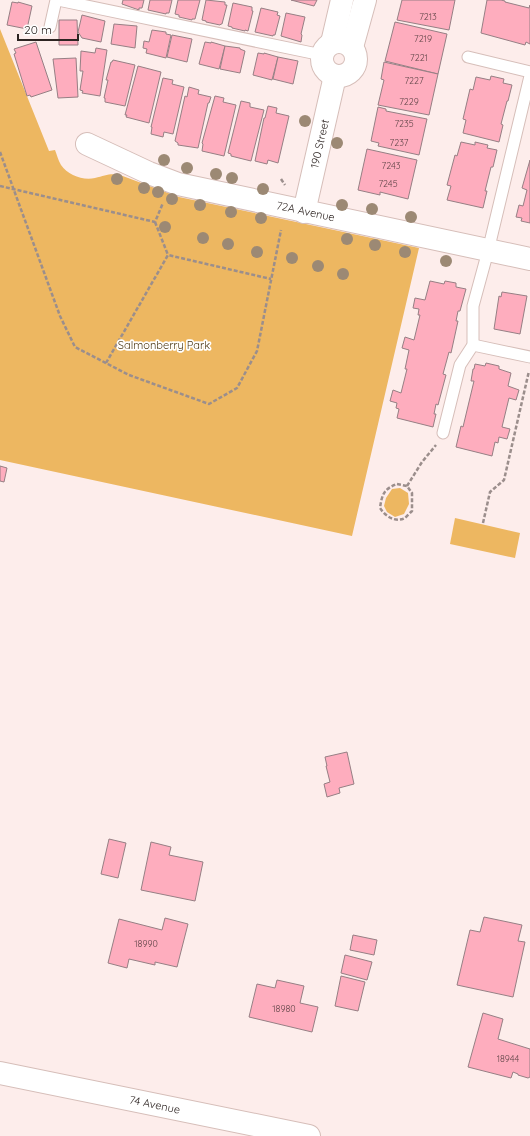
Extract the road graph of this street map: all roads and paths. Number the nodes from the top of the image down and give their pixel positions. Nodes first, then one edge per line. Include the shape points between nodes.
1 (57, 0) edge
2 (342, 0) edge
3 (365, 0) edge
4 (50, 27) dead end
5 (335, 48) junction
6 (468, 57) dead end
7 (530, 72) edge
8 (335, 76) junction
9 (530, 76) edge
10 (87, 144) dead end
11 (0, 152) edge
12 (0, 186) edge
13 (14, 189) junction
14 (163, 203) dead end
15 (304, 212) junction
16 (155, 222) junction
17 (281, 230) dead end
18 (488, 250) junction
19 (168, 255) junction
20 (530, 259) edge
21 (272, 279) junction
22 (473, 345) junction
23 (530, 357) edge
24 (106, 363) junction
25 (530, 369) edge
26 (443, 433) joint
27 (407, 486) junction
28 (483, 523) dead end
29 (0, 1073) edge
30 (309, 1136) edge

1 - 4 lane
1 - 5 lane
2 - 5 street
3 - 5 street
5 - 8 street via 321,59 327,72
5 - 8 street via 356,57 354,68 346,75
6 - 7 lane
8 - 15 street, 190 Street
9 - 18 lane
10 - 15 street, 72A Avenue via 149,174 178,184
11 - 13 path
12 - 13 path
13 - 16 path
13 - 24 path via 60,316 75,347
14 - 16 path
15 - 18 street, 72A Avenue
16 - 19 path
17 - 21 path
18 - 20 street, 72A Avenue
18 - 22 lane via 473,306
19 - 21 path
19 - 24 path
21 - 24 path via 257,351 237,388 209,404 129,375
22 - 23 lane
22 - 26 lane via 460,365
25 - 28 path via 504,480 490,492
26 - 27 path
27 - 27 path via 412,493 412,511 399,519 384,514 380,508 383,493 388,487 397,484
29 - 30 street, 74 Avenue

